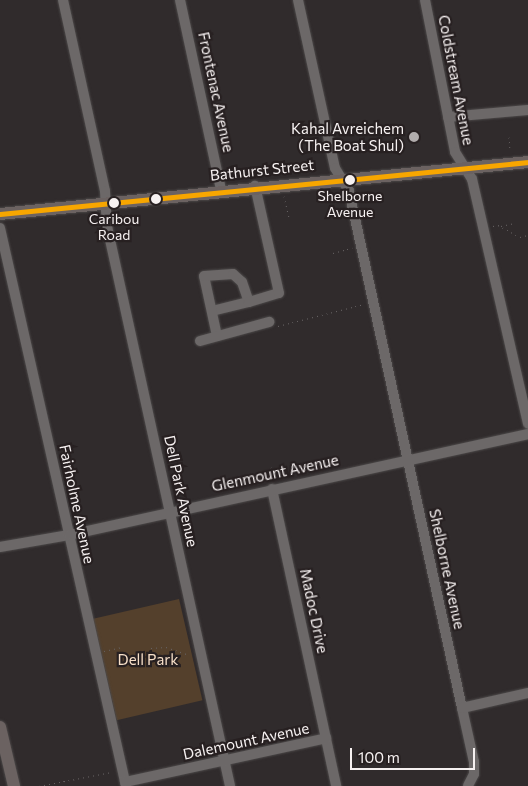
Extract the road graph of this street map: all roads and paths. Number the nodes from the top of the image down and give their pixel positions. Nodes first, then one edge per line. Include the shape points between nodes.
1 (63, 0) edge
2 (180, 0) edge
3 (298, 0) edge
4 (425, 0) edge
5 (528, 110) edge
6 (448, 116) junction
7 (509, 137) dead end
8 (510, 151) dead end
9 (528, 162) edge
10 (465, 168) junction
11 (342, 180) junction
12 (255, 186) junction
13 (221, 190) junction
14 (284, 196) dead end
15 (105, 203) junction
16 (0, 214) edge
17 (288, 217) dead end
18 (515, 223) dead end
19 (500, 226) junction
20 (0, 228) edge
21 (482, 228) junction
22 (528, 235) edge
23 (360, 246) junction
24 (333, 253) dead end
25 (248, 302) junction
26 (372, 302) junction
27 (212, 311) junction
28 (269, 322) joint
29 (217, 336) junction
30 (200, 341) dead end
31 (528, 424) edge
32 (528, 434) edge
33 (408, 458) junction
34 (271, 468) dead end
35 (274, 489) junction
36 (170, 511) junction
37 (69, 536) junction
38 (0, 547) edge
39 (123, 647) dead end
40 (151, 648) dead end
41 (101, 652) dead end
42 (188, 655) dead end
43 (528, 693) edge
44 (462, 708) junction
45 (0, 727) edge
46 (326, 738) junction
47 (224, 761) junction
48 (5, 771) edge
49 (122, 771) junction
50 (125, 784) edge
51 (14, 786) edge
52 (39, 786) edge
53 (230, 786) edge
54 (336, 786) edge
55 (468, 786) edge

1 - 15 street
2 - 13 street, Frontenac Avenue
3 - 11 street, Shelborne Avenue via 334,168
4 - 6 street, Coldstream Avenue
5 - 6 street
6 - 10 street, Coldstream Avenue via 455,155
7 - 8 path
9 - 10 main road, Bathurst Street
10 - 11 main road, Bathurst Street
10 - 21 street, Coldstream Avenue via 472,179
11 - 12 main road, Bathurst Street
11 - 23 street, Shelborne Avenue via 349,191
12 - 13 main road, Bathurst Street
12 - 25 street via 279,293
13 - 15 main road, Bathurst Street
14 - 17 path
15 - 16 main road, Bathurst Street
15 - 36 street, Dell Park Avenue via 107,226
18 - 19 path
19 - 21 path
19 - 22 path via 520,237
20 - 37 street, Fairholme Avenue
21 - 31 street, Coldstream Avenue
23 - 24 path
23 - 26 street, Shelborne Avenue
25 - 27 street
25 - 27 street via 242,282 233,274 204,276
26 - 28 path via 274,327
26 - 33 street, Shelborne Avenue
27 - 29 street
28 - 29 street
29 - 30 street
32 - 33 street, Glenmount Avenue
33 - 35 street, Glenmount Avenue
33 - 44 street, Shelborne Avenue
34 - 35 path
35 - 36 street, Glenmount Avenue
35 - 46 street, Madoc Drive
36 - 37 street, Glenmount Avenue
36 - 47 street, Dell Park Avenue
37 - 38 street, Glenmount Avenue
37 - 49 street, Fairholme Avenue
39 - 41 path
40 - 42 path via 166,647
43 - 44 street
44 - 55 street via 474,762 474,774
45 - 48 main road
46 - 47 street, Dalemount Avenue
46 - 54 street, Dalemount Avenue
47 - 50 street, Dalemount Avenue
47 - 53 street, Dell Park Avenue
48 - 51 main road
49 - 50 street, Fairholme Avenue
49 - 52 path

